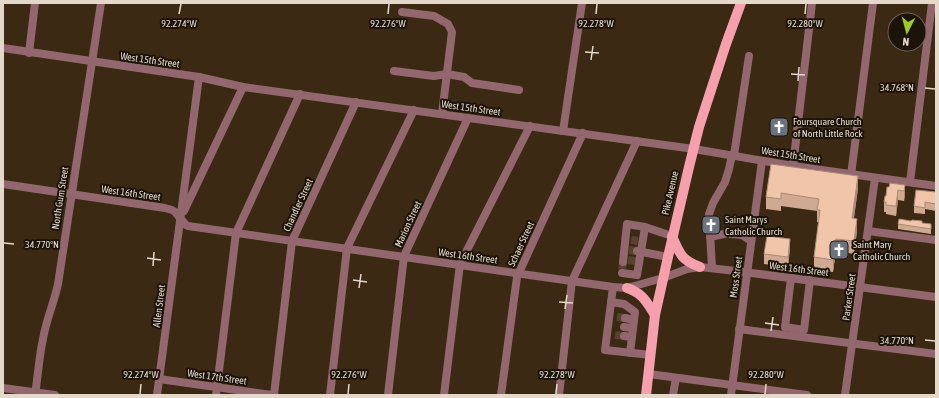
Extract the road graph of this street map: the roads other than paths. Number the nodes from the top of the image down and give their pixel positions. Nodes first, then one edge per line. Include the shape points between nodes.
1 (35, 3) edge
2 (101, 3) edge
3 (582, 3) edge
4 (812, 3) edge
5 (872, 3) edge
6 (932, 3) edge
7 (739, 4) edge
8 (402, 12) dead end
9 (3, 48) edge
10 (29, 52) junction
11 (749, 56) dead end
12 (92, 62) junction
13 (394, 71) dead end
14 (447, 74) junction
15 (199, 77) junction
16 (243, 87) junction
17 (519, 90) dead end
18 (300, 94) junction
19 (356, 102) junction
20 (414, 110) junction
21 (442, 114) junction
22 (468, 118) junction
23 (530, 126) junction
24 (563, 131) junction
25 (583, 133) junction
26 (636, 141) junction
27 (694, 149) junction
28 (733, 155) junction
29 (762, 161) junction
30 (793, 166) junction
31 (851, 175) junction
32 (875, 178) junction
33 (910, 182) junction
34 (3, 184) edge
35 (936, 186) edge
36 (71, 194) junction
37 (180, 219) junction
38 (645, 227) junction
39 (868, 231) junction
40 (236, 233) junction
41 (672, 236) junction
42 (710, 237) junction
43 (634, 240) junction
44 (936, 240) edge
45 (292, 241) junction
46 (751, 241) junction
47 (347, 248) junction
48 (633, 251) junction
49 (404, 256) junction
50 (668, 257) junction
51 (460, 264) junction
52 (628, 264) junction
53 (700, 268) junction
54 (712, 268) junction
55 (747, 272) junction
56 (518, 273) junction
57 (663, 278) junction
58 (791, 278) junction
59 (810, 280) junction
60 (572, 281) junction
61 (620, 287) junction
62 (860, 287) junction
63 (936, 297) edge
64 (611, 302) junction
65 (655, 315) junction
66 (617, 322) junction
67 (634, 324) junction
68 (740, 329) junction
69 (852, 344) junction
70 (630, 353) junction
71 (936, 354) edge
72 (651, 355) junction
73 (649, 374) junction
74 (676, 378) junction
75 (159, 379) junction
76 (732, 385) junction
77 (3, 388) edge
78 (216, 391) edge
79 (35, 394) edge
80 (786, 394) edge
81 (55, 395) edge
82 (157, 395) edge
83 (273, 395) edge
84 (330, 395) edge
85 (388, 395) edge
86 (444, 395) edge
87 (501, 395) edge
88 (559, 395) edge
89 (646, 395) edge
90 (674, 395) edge
91 (731, 395) edge
92 (807, 395) edge
93 (845, 395) edge

1 - 10 street
2 - 12 street, North Gum Street
3 - 24 street
4 - 30 street
5 - 31 street
6 - 33 street
7 - 27 main road, Pike Avenue
8 - 14 street via 434,16 448,24 452,32
9 - 10 street, West 15th Street
10 - 12 street, West 15th Street
11 - 28 street
12 - 15 street, West 15th Street
12 - 36 street, North Gum Street
13 - 14 street via 434,76
14 - 17 street via 464,77 472,83
14 - 21 street
15 - 16 street, West 15th Street
15 - 37 street, Allen Street
16 - 18 street, West 15th Street
16 - 37 street, Allen Street
18 - 19 street, West 15th Street
18 - 40 street
19 - 20 street, West 15th Street
19 - 45 street, Chandler Street
20 - 21 street, West 15th Street
20 - 47 street
21 - 22 street, West 15th Street
22 - 23 street, West 15th Street
22 - 49 street, Marion Street
23 - 24 street, West 15th Street
23 - 51 street
24 - 25 street, West 15th Street
25 - 26 street, West 15th Street
25 - 56 street, Schaer Street
26 - 27 street, West 15th Street
26 - 60 street
27 - 28 street, West 15th Street
27 - 41 main road, Pike Avenue
28 - 29 street, West 15th Street
28 - 42 street via 725,182 709,214
29 - 30 street, West 15th Street
29 - 46 street, Moss Street
30 - 31 street, West 15th Street
31 - 32 street, West 15th Street
32 - 33 street, West 15th Street
32 - 39 street, Parker Street
33 - 35 street, West 15th Street
34 - 36 street, West 16th Street
36 - 37 street, West 16th Street via 165,208 172,210
36 - 79 street, North Gum Street via 58,284 43,338
37 - 40 street, West 16th Street via 188,226
37 - 75 street, Allen Street
38 - 41 street
38 - 43 street
38 - 43 street via 627,224
39 - 44 street
39 - 62 street, Parker Street
40 - 45 street, West 16th Street
40 - 78 street
41 - 50 main road, Pike Avenue
41 - 53 main road via 686,260
42 - 46 street via 742,235
42 - 54 street
43 - 48 street
43 - 48 street
45 - 47 street, West 16th Street
45 - 83 street, Chandler Street
46 - 55 street, Moss Street
47 - 49 street, West 16th Street
47 - 84 street
48 - 50 street
48 - 52 street
48 - 52 street
49 - 51 street, West 16th Street
49 - 85 street, Marion Street
50 - 57 main road, Pike Avenue
51 - 56 street, West 16th Street
51 - 86 street
52 - 61 street
53 - 54 street, West 16th Street
53 - 57 street, West 16th Street via 687,269
54 - 55 street, West 16th Street
55 - 58 street, West 16th Street
55 - 68 street, Moss Street
56 - 60 street, West 16th Street
56 - 87 street, Schaer Street
57 - 61 street, West 16th Street
57 - 65 main road, Pike Avenue
58 - 59 street, West 16th Street
58 - 59 street via 785,327 804,330
59 - 62 street, West 16th Street
60 - 61 street, West 16th Street
60 - 88 street
61 - 64 street
61 - 65 main road via 638,293
62 - 63 street, West 16th Street
62 - 69 street, Parker Street
64 - 66 street
64 - 67 street via 624,304 635,312
65 - 72 main road, Pike Avenue
66 - 67 street
66 - 70 street via 605,350
67 - 70 street via 628,337
68 - 69 street
68 - 76 street, Moss Street
69 - 71 street
69 - 93 street, Parker Street
70 - 72 street
72 - 73 main road, Pike Avenue
73 - 74 street
73 - 89 main road, Pike Avenue
74 - 76 street
74 - 90 street
75 - 78 street, West 17th Street
75 - 82 street, Allen Street
76 - 80 street
76 - 91 street, Moss Street
77 - 79 street
78 - 83 street, West 17th Street
79 - 81 street
80 - 92 street

